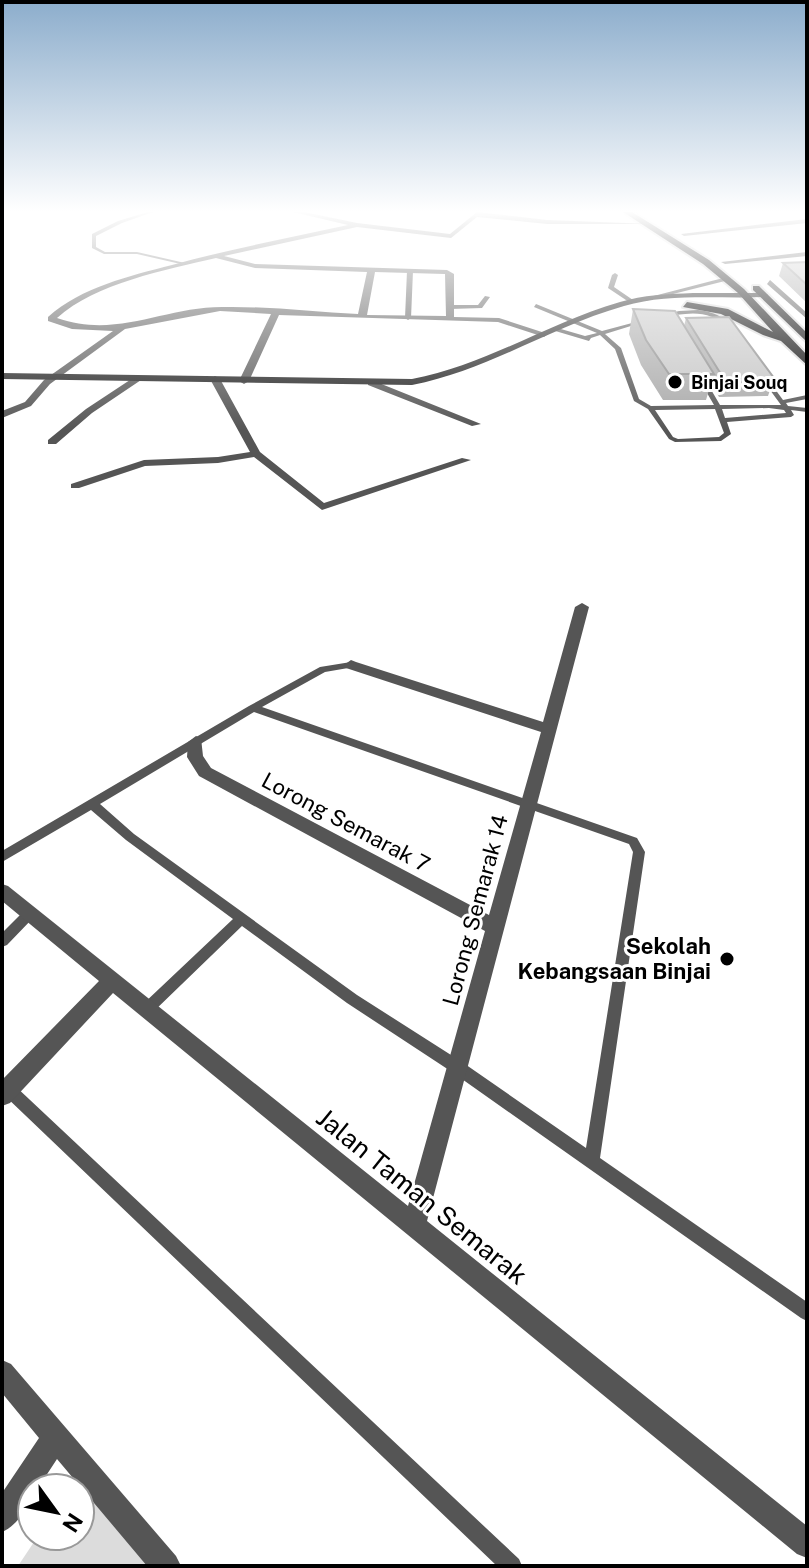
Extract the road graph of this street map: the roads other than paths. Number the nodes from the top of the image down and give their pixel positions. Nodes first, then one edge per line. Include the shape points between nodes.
1 (112, 285) edge
2 (368, 285) edge
3 (409, 285) edge
4 (450, 285) edge
5 (612, 285) edge
6 (714, 285) edge
7 (723, 285) edge
8 (734, 285) edge
9 (752, 285) edge
10 (773, 285) edge
11 (487, 297) dead end
12 (645, 299) junction
13 (749, 299) junction
14 (768, 299) junction
15 (631, 301) junction
16 (687, 302) junction
17 (536, 306) dead end
18 (450, 307) junction
19 (608, 308) junction
20 (276, 312) junction
21 (664, 315) junction
22 (362, 317) junction
23 (807, 317) edge
24 (408, 318) junction
25 (450, 319) junction
26 (573, 321) junction
27 (807, 323) edge
28 (794, 324) junction
29 (672, 328) edge
30 (121, 329) junction
31 (549, 331) junction
32 (600, 332) junction
33 (734, 334) edge
34 (585, 338) junction
35 (807, 339) edge
36 (610, 342) junction
37 (790, 343) junction
38 (807, 362) edge
39 (695, 368) edge
40 (761, 373) edge
41 (2, 376) edge
42 (54, 377) junction
43 (139, 378) junction
44 (215, 379) junction
45 (244, 381) junction
46 (371, 383) junction
47 (807, 397) edge
48 (786, 404) junction
49 (718, 407) junction
50 (650, 408) junction
51 (807, 410) edge
52 (2, 415) edge
53 (722, 420) junction
54 (476, 424) dead end
55 (52, 442) dead end
56 (256, 454) junction
57 (466, 460) dead end
58 (75, 486) dead end
59 (582, 607) dead end
60 (351, 665) joint
61 (253, 708) junction
62 (549, 729) junction
63 (196, 742) junction
64 (92, 804) junction
65 (529, 804) junction
66 (2, 857) edge
67 (2, 891) edge
68 (29, 914) junction
69 (242, 918) junction
70 (495, 927) junction
71 (2, 941) edge
72 (112, 981) junction
73 (147, 1009) junction
74 (457, 1067) junction
75 (5, 1092) edge
76 (592, 1162) junction
77 (414, 1225) junction
78 (807, 1312) edge
79 (2, 1373) edge
80 (56, 1437) junction
81 (2, 1518) edge
82 (807, 1544) edge
83 (166, 1566) edge
84 (512, 1566) edge

1 - 30 street via 51,317 74,326
2 - 22 street
3 - 24 lane
4 - 18 street
5 - 15 lane
6 - 12 lane
7 - 16 main road
8 - 13 main road
9 - 14 main road
10 - 23 street
11 - 18 lane via 480,307
12 - 15 street
12 - 16 street
13 - 14 street
13 - 16 street
13 - 37 main road
14 - 28 main road
15 - 19 street
16 - 19 street
16 - 37 main road via 726,311
17 - 26 lane
18 - 25 street
19 - 26 street
20 - 22 street
20 - 30 street via 202,310
20 - 45 street
21 - 29 lane
21 - 32 lane
21 - 33 lane via 717,315
22 - 24 street
24 - 25 street
25 - 31 street via 499,320
26 - 31 street
26 - 32 lane
27 - 28 street
28 - 35 main road
30 - 42 street
31 - 34 lane
31 - 46 street via 456,374
32 - 34 lane
32 - 36 lane
34 - 36 lane
36 - 50 lane via 622,354 636,400
37 - 38 main road
39 - 49 lane
40 - 48 lane
41 - 42 street
42 - 43 street
42 - 52 street via 28,404
43 - 44 street
43 - 55 street
44 - 45 street
44 - 56 street
45 - 46 street
46 - 54 street
47 - 48 lane
48 - 49 lane
48 - 51 lane
48 - 53 lane via 792,413 788,416
49 - 50 lane
49 - 53 lane
50 - 53 lane via 671,438 682,442 726,437
56 - 57 street via 322,507
56 - 58 street via 144,463
59 - 62 street, Lorong Semarak 14
60 - 61 lane via 323,669
60 - 62 street
61 - 63 lane
61 - 65 lane
62 - 65 street, Lorong Semarak 14
63 - 64 lane
63 - 70 street, Lorong Semarak 7 via 195,757 205,772
64 - 66 lane
64 - 69 lane
65 - 70 street, Lorong Semarak 14
65 - 76 lane via 620,835 633,841 639,852
67 - 68 street, Jalan Taman Semarak
68 - 71 lane
68 - 72 street, Jalan Taman Semarak
69 - 73 lane
69 - 74 lane
70 - 74 street, Lorong Semarak 14
72 - 73 street, Jalan Taman Semarak
72 - 75 street
73 - 77 street, Jalan Taman Semarak
74 - 76 lane
74 - 77 street, Lorong Semarak 14
75 - 84 lane
76 - 78 lane
77 - 82 street, Jalan Taman Semarak
79 - 80 street
80 - 81 street
80 - 83 street

